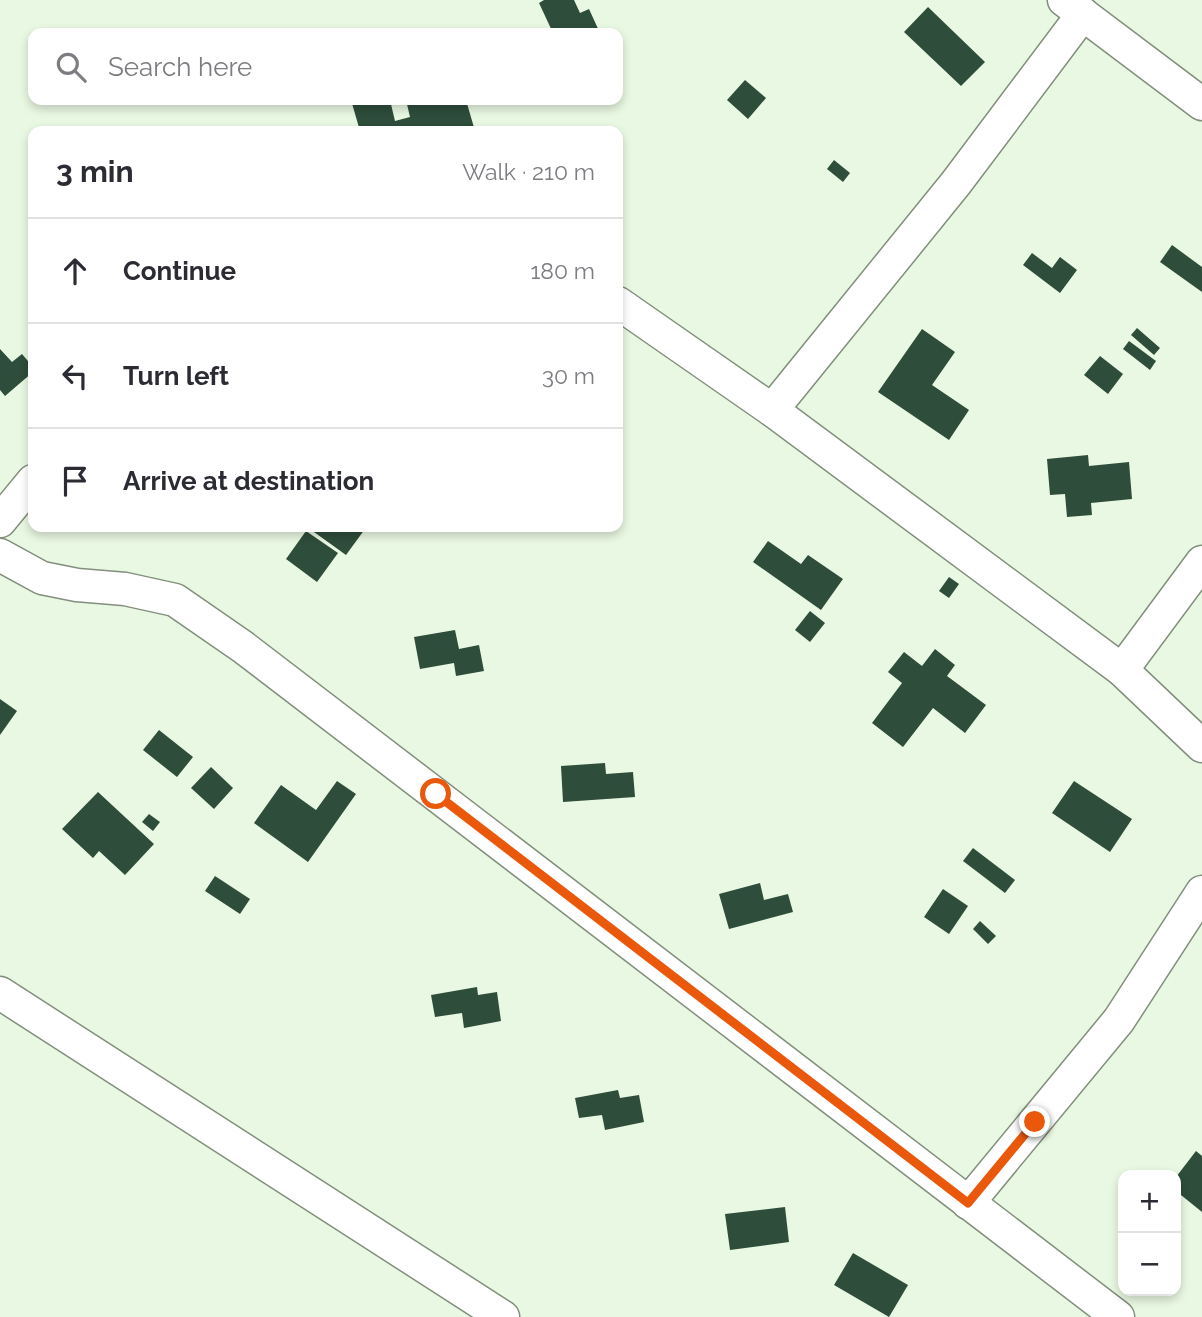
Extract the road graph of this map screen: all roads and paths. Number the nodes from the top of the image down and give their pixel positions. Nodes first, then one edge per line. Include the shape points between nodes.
1 (1074, 7) edge
2 (1202, 104) edge
3 (623, 306) edge
4 (772, 410) junction
5 (28, 487) edge
6 (0, 521) edge
7 (0, 555) edge
8 (1202, 562) edge
9 (1122, 670) junction
10 (1202, 746) edge
11 (1202, 892) edge
12 (0, 993) edge
13 (968, 1203) junction
14 (503, 1317) edge
15 (1118, 1317) edge

1 - 2 street
1 - 4 street via 956,183
3 - 4 street
4 - 9 street
5 - 6 street
7 - 13 street via 42,578 175,600 618,932
8 - 9 street
9 - 10 street
11 - 13 street via 1119,1020
12 - 14 street
13 - 15 street

